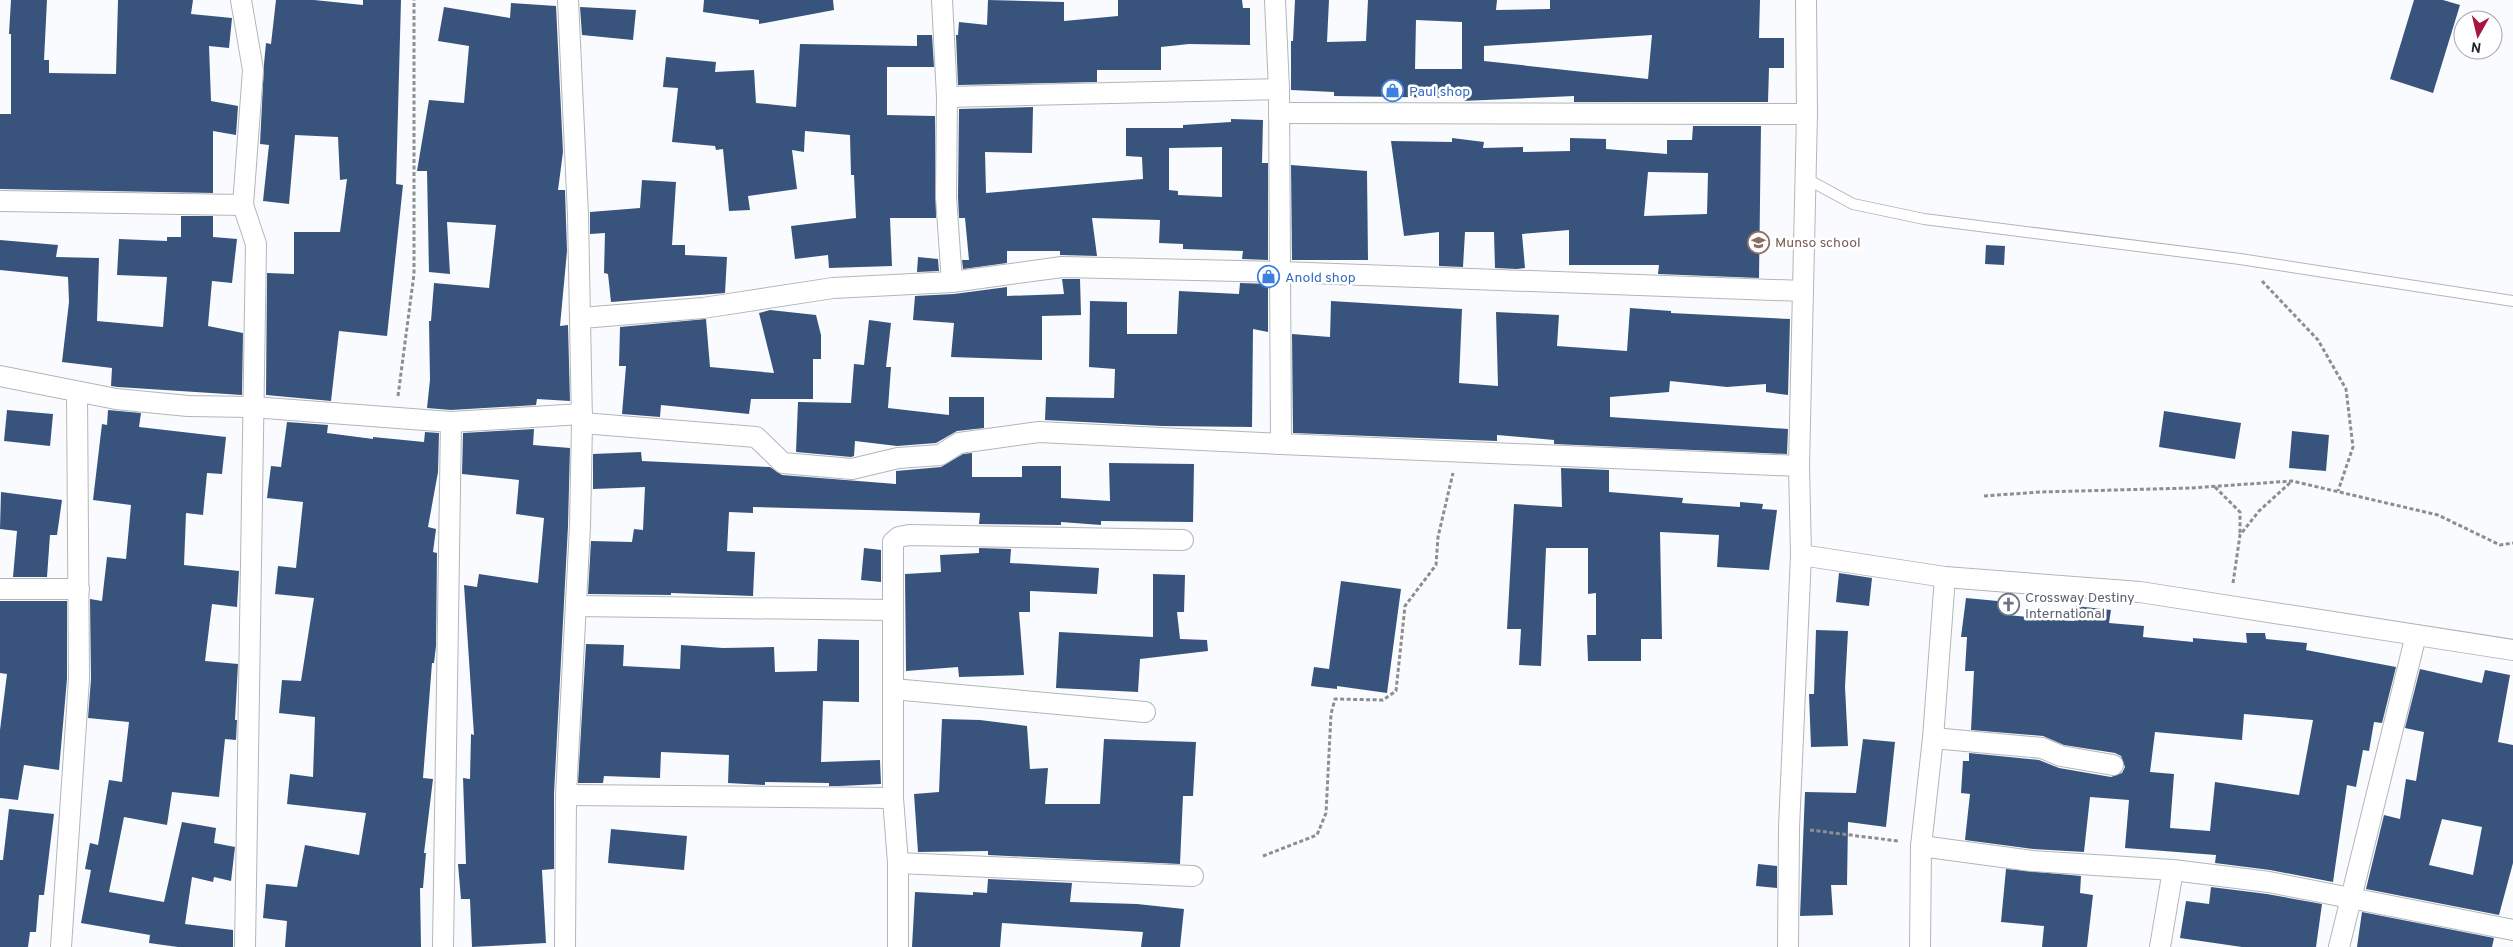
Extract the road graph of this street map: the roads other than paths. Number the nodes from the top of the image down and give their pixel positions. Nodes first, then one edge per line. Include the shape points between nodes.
1 (241, 0) edge
2 (568, 0) edge
3 (942, 0) edge
4 (1275, 0) edge
5 (1806, 0) edge
6 (1279, 88) junction
7 (947, 97) junction
8 (1279, 113) junction
9 (1807, 114) junction
10 (1805, 178) junction
11 (0, 201) edge
12 (242, 205) junction
13 (1281, 272) junction
14 (952, 282) junction
15 (1803, 291) junction
16 (2513, 301) edge
17 (582, 318) junction
18 (0, 376) edge
19 (77, 392) junction
20 (252, 407) junction
21 (582, 419) junction
22 (451, 422) junction
23 (1282, 444) junction
24 (1799, 466) junction
25 (1183, 540) dead end
26 (1801, 555) junction
27 (1945, 577) junction
28 (0, 589) edge
29 (79, 589) junction
30 (576, 606) junction
31 (892, 610) junction
32 (2416, 635) junction
33 (2513, 650) edge
34 (893, 689) junction
35 (1145, 712) dead end
36 (1933, 738) junction
37 (2113, 765) dead end
38 (566, 795) junction
39 (893, 798) junction
40 (1921, 846) junction
41 (898, 862) junction
42 (2173, 870) junction
43 (1193, 876) dead end
44 (2350, 898) junction
45 (2513, 930) edge
46 (61, 947) edge
47 (245, 947) edge
48 (443, 947) edge
49 (565, 947) edge
50 (898, 947) edge
51 (1788, 947) edge
52 (1920, 947) edge
53 (2160, 947) edge
54 (2340, 947) edge

1 - 12 street via 253,70
2 - 17 street
3 - 7 street
4 - 6 street
5 - 9 street
6 - 7 street
6 - 8 street
7 - 14 street via 946,197
8 - 9 street
8 - 13 street
9 - 10 street
10 - 15 street
10 - 16 lane via 1853,204 1924,220 2240,259
11 - 12 street
12 - 20 street via 256,244
13 - 14 street via 1062,268
13 - 15 street
13 - 23 street
14 - 17 street via 833,288 703,308
15 - 24 street
17 - 21 street
18 - 19 street
19 - 20 street via 170,404
19 - 29 street
20 - 22 street
20 - 47 street
21 - 22 street
21 - 23 street via 756,437 783,463 852,469 898,458 940,455 959,442 1039,432
21 - 30 street
22 - 48 street
23 - 24 street
24 - 26 street
25 - 31 street via 899,536 891,548
26 - 27 street
26 - 51 street via 1789,828
27 - 32 street via 2140,592
27 - 36 street
28 - 29 street
29 - 46 street via 76,740
30 - 31 street
30 - 38 street
31 - 34 street
32 - 33 street
32 - 44 street
34 - 35 street
34 - 39 street
36 - 37 street via 2042,748 2061,756
36 - 40 street
38 - 39 street
38 - 49 street
39 - 41 street
40 - 42 street via 2032,861
40 - 52 street
41 - 43 street
41 - 50 street
42 - 44 street via 2268,882
42 - 53 street
44 - 45 street
44 - 54 street

